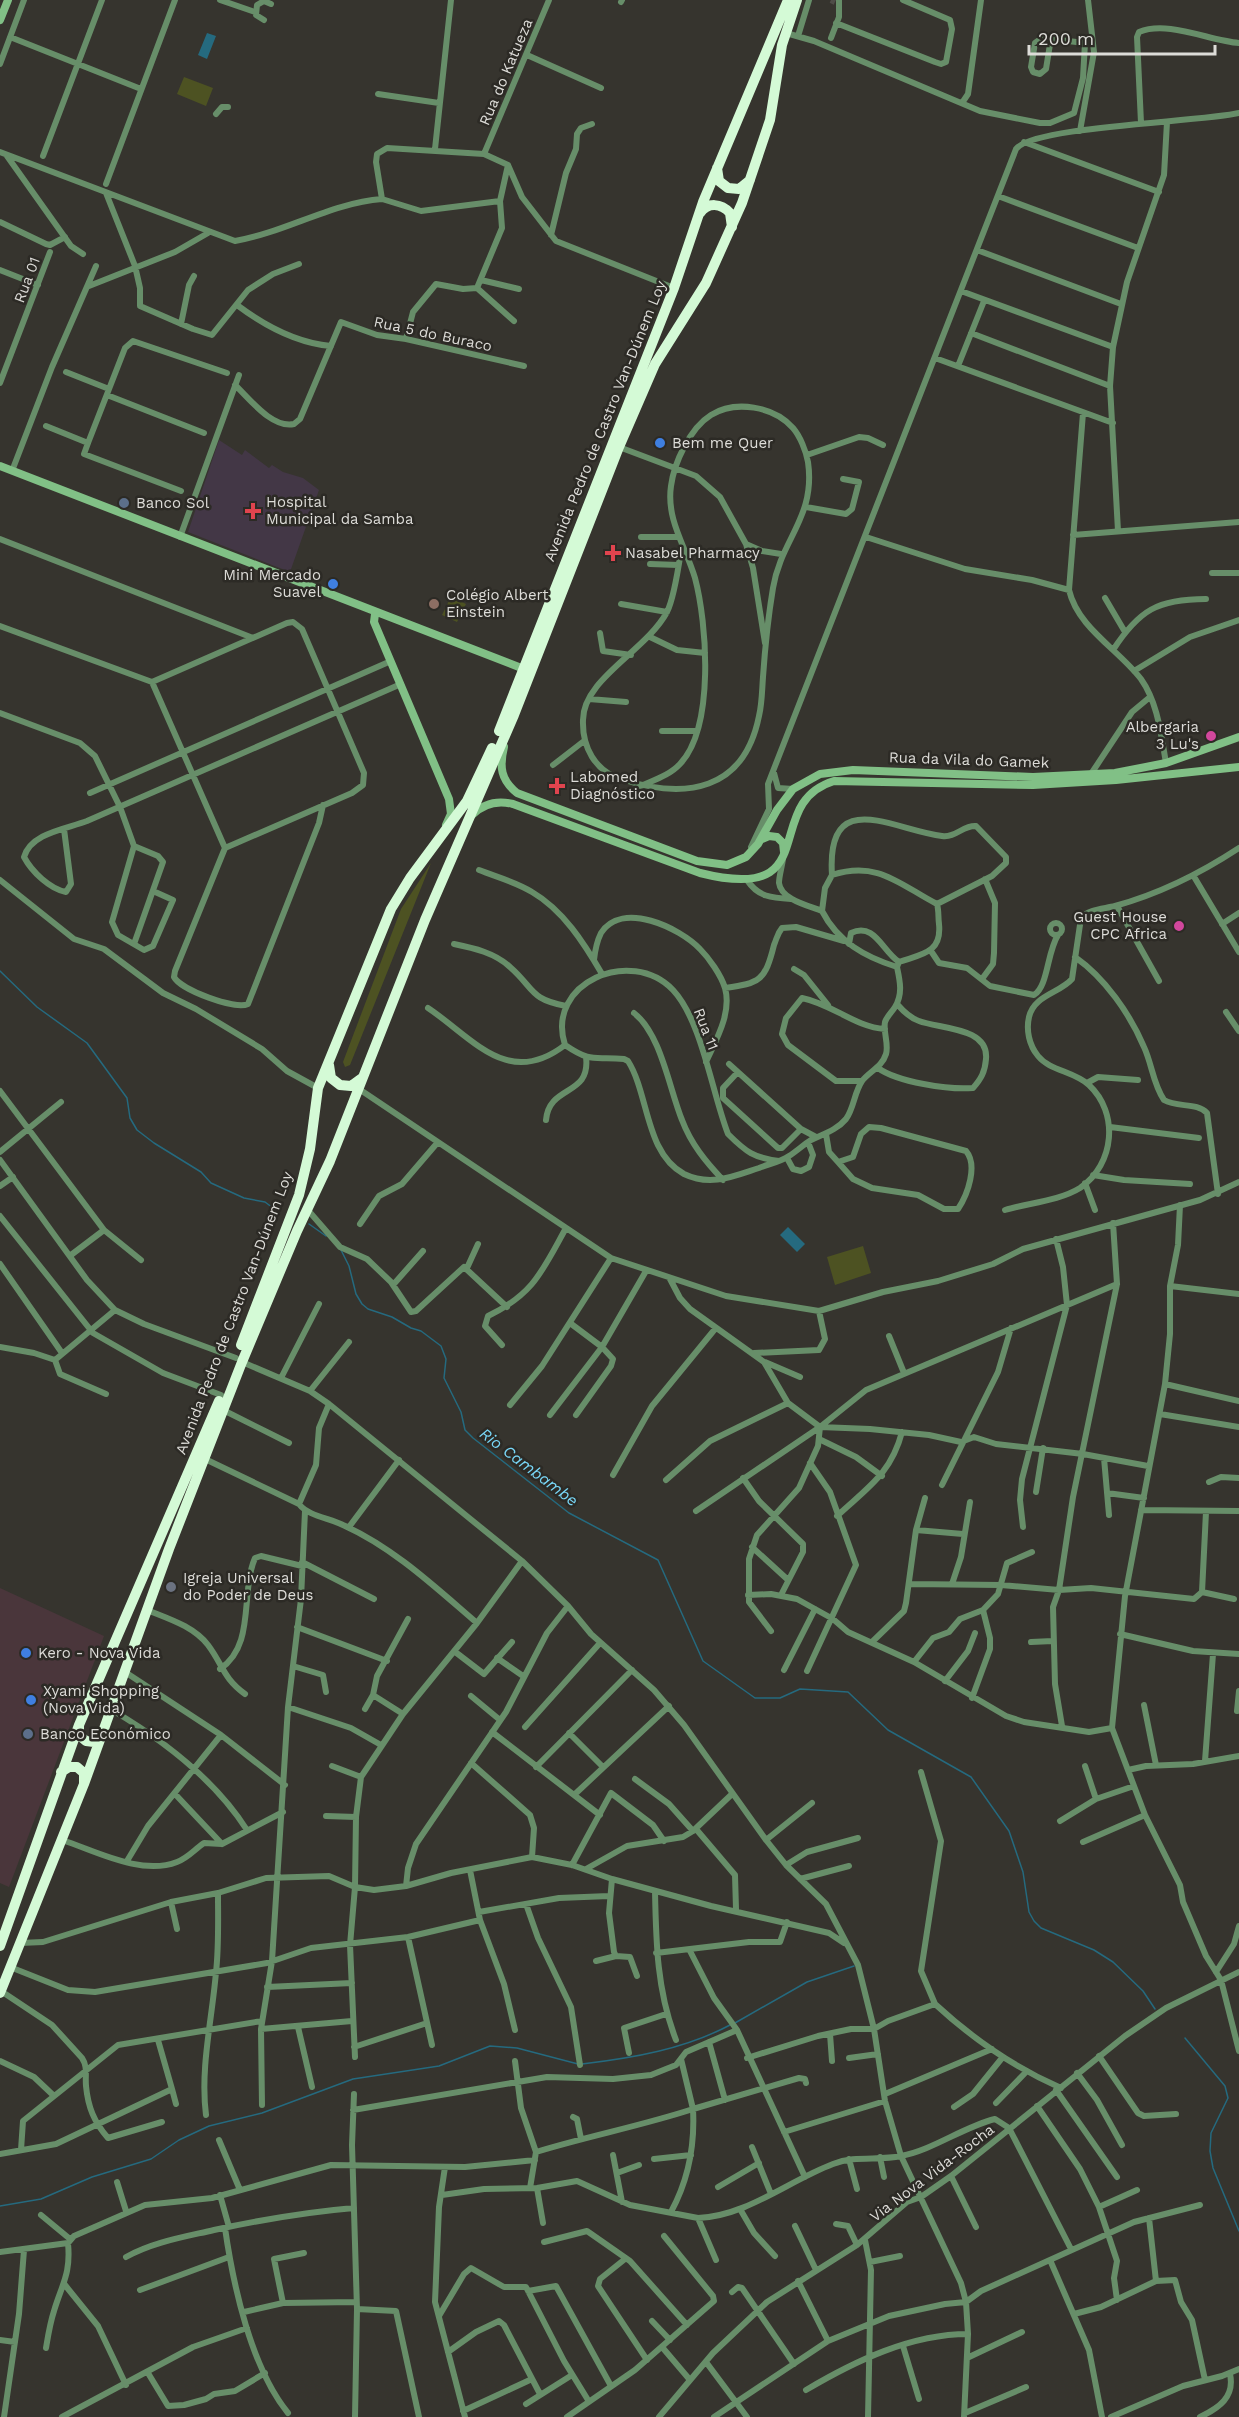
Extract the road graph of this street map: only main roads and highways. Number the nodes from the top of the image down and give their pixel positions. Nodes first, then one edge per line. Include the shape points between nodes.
1 (8, 0) edge
2 (788, 0) edge
3 (797, 0) edge
4 (0, 20) edge
5 (718, 165) junction
6 (751, 177) junction
7 (698, 216) junction
8 (732, 228) junction
9 (0, 466) edge
10 (375, 614) junction
11 (524, 669) junction
12 (506, 734) junction
13 (1239, 737) edge
14 (1239, 767) edge
15 (462, 830) junction
16 (762, 839) junction
17 (436, 843) junction
18 (784, 852) junction
19 (746, 857) junction
20 (747, 880) junction
21 (330, 1062) junction
22 (364, 1074) junction
23 (282, 1252) junction
24 (239, 1360) junction
25 (79, 1725) junction
26 (104, 1734) junction
27 (59, 1775) junction
28 (84, 1784) junction
29 (10, 1917) junction
30 (0, 1939) edge
31 (0, 1946) edge
32 (0, 1992) edge

1 - 4 main road
2 - 5 highway, Avenida Pedro de Castro Van-Dúnem Loy
3 - 6 highway, Avenida Pedro de Castro Van-Dúnem Loy via 787,29 770,120
5 - 6 highway via 718,179 728,188 742,188
5 - 7 highway, Avenida Pedro de Castro Van-Dúnem Loy
6 - 8 highway, Avenida Pedro de Castro Van-Dúnem Loy
7 - 8 highway via 706,207 720,206 731,216
7 - 11 highway, Avenida Pedro de Castro Van-Dúnem Loy via 674,288
8 - 12 highway, Avenida Pedro de Castro Van-Dúnem Loy via 697,300 655,364
9 - 10 main road
10 - 11 main road
10 - 17 main road via 374,622 449,799 451,814
11 - 17 highway, Avenida Pedro de Castro Van-Dúnem Loy via 472,792
12 - 15 highway, Avenida Pedro de Castro Van-Dúnem Loy
12 - 19 main road via 501,760 503,775 509,786 525,797 697,861 727,865
13 - 16 main road, Rua da Vila do Gamek via 1166,763 1092,774 1014,777 834,771 819,774 793,789
14 - 18 main road, Rua da Vila do Gamek via 1033,785 834,781 815,789 805,800
15 - 20 main road, Rua da Vila do Gamek via 480,807 503,801 700,873
15 - 22 highway, Avenida Pedro de Castro Van-Dúnem Loy
16 - 18 main road via 777,837
16 - 19 main road, Rua da Vila do Gamek
17 - 21 highway, Avenida Pedro de Castro Van-Dúnem Loy via 391,909
18 - 20 main road, Rua da Vila do Gamek via 769,875
19 - 20 main road
21 - 22 highway via 330,1076 340,1085 354,1085
21 - 23 highway, Avenida Pedro de Castro Van-Dúnem Loy via 318,1088 310,1149
22 - 23 highway, Avenida Pedro de Castro Van-Dúnem Loy via 330,1161
23 - 24 highway, Avenida Pedro de Castro Van-Dúnem Loy
24 - 25 highway, Avenida Pedro de Castro Van-Dúnem Loy
24 - 26 highway, Avenida Pedro de Castro Van-Dúnem Loy
25 - 26 highway via 79,1735 87,1742
25 - 27 highway, Avenida Pedro de Castro Van-Dúnem Loy
26 - 28 highway, Avenida Pedro de Castro Van-Dúnem Loy
27 - 28 highway via 64,1768 75,1766 84,1773
27 - 29 highway, Avenida Pedro de Castro Van-Dúnem Loy
28 - 32 highway, Avenida Pedro de Castro Van-Dúnem Loy
29 - 30 main road
29 - 31 highway, Avenida Pedro de Castro Van-Dúnem Loy

